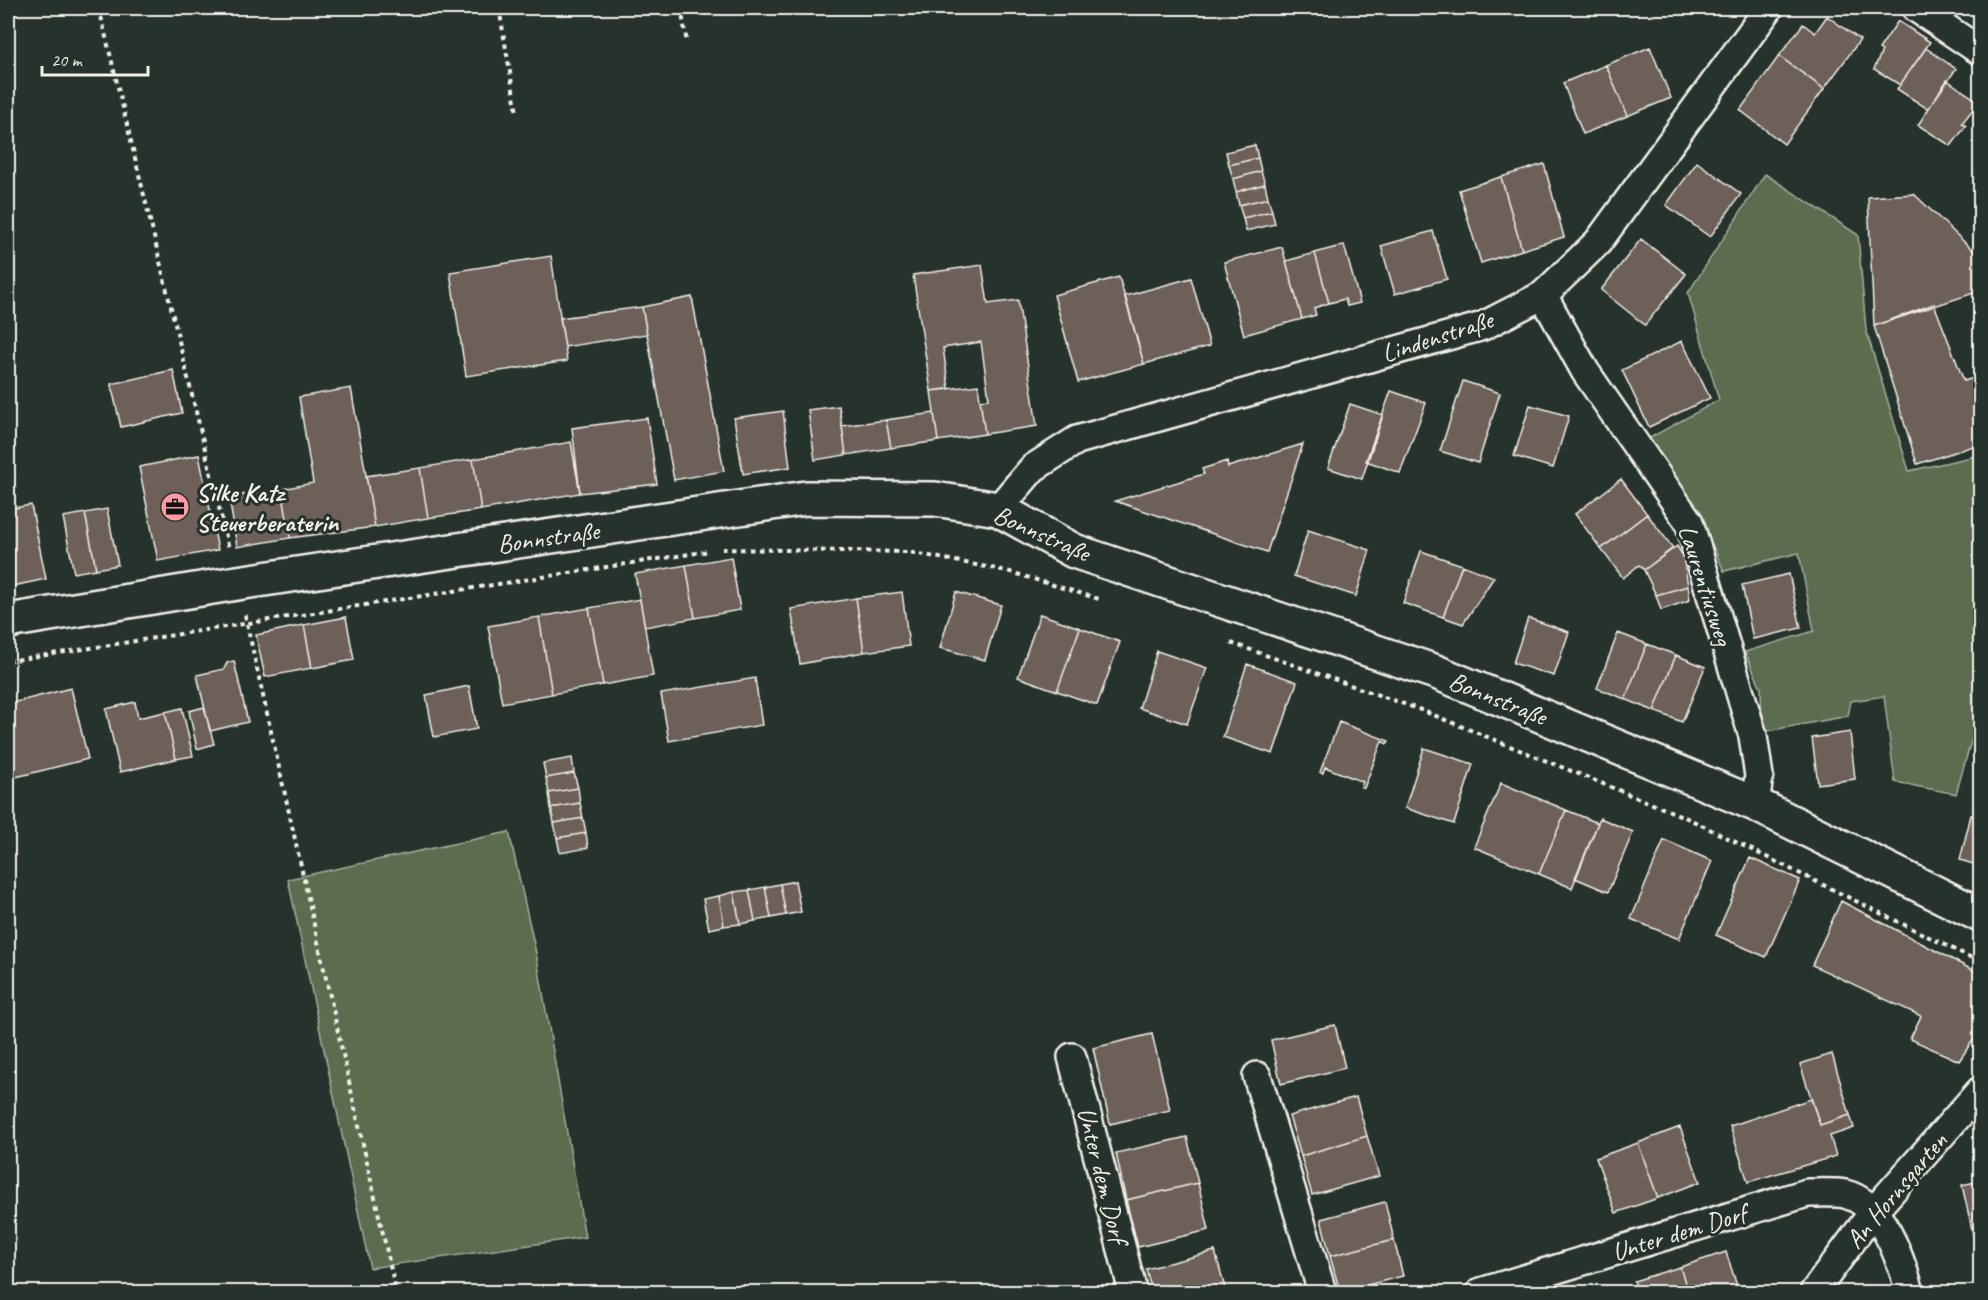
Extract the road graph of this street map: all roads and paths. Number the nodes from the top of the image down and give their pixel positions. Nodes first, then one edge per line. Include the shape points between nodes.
1 (99, 8) edge
2 (499, 8) edge
3 (681, 8) edge
4 (1769, 8) edge
5 (1916, 8) edge
6 (687, 43) dead end
7 (1980, 51) edge
8 (517, 113) dead end
9 (1544, 295) junction
10 (998, 509) junction
11 (237, 583) junction
12 (1110, 603) dead end
13 (8, 621) edge
14 (247, 623) junction
15 (1222, 640) dead end
16 (8, 661) edge
17 (1755, 804) junction
18 (1980, 915) edge
19 (1980, 962) edge
20 (1072, 1057) dead end
21 (1257, 1076) dead end
22 (1980, 1091) edge
23 (1874, 1211) junction
24 (396, 1293) edge
25 (1133, 1293) edge
26 (1322, 1293) edge
27 (1481, 1293) edge
28 (1814, 1293) edge
29 (1910, 1293) edge

1 - 11 path
2 - 8 path
3 - 6 path
4 - 9 street, Lindenstraße via 1598,242
5 - 7 street
9 - 10 street, Lindenstraße via 1483,326 1077,440 1033,468
9 - 17 street, Laurentiusweg via 1585,371 1689,522 1753,736 1759,776
10 - 11 street, Bonnstraße via 934,499 806,498
10 - 17 street, Bonnstraße via 1074,551 1436,672
11 - 13 street, Bonnstraße
11 - 14 path
12 - 14 path via 1007,571 909,552 726,548
14 - 16 path
14 - 24 path
15 - 19 path via 1421,710 1686,818
17 - 18 street, Bonnstraße
20 - 25 street, Unter dem Dorf
21 - 26 street
22 - 23 street, An Hornsgarten
23 - 27 street, Unter dem Dorf via 1846,1194 1807,1193
23 - 28 street, An Hornsgarten
23 - 29 street via 1900,1257

